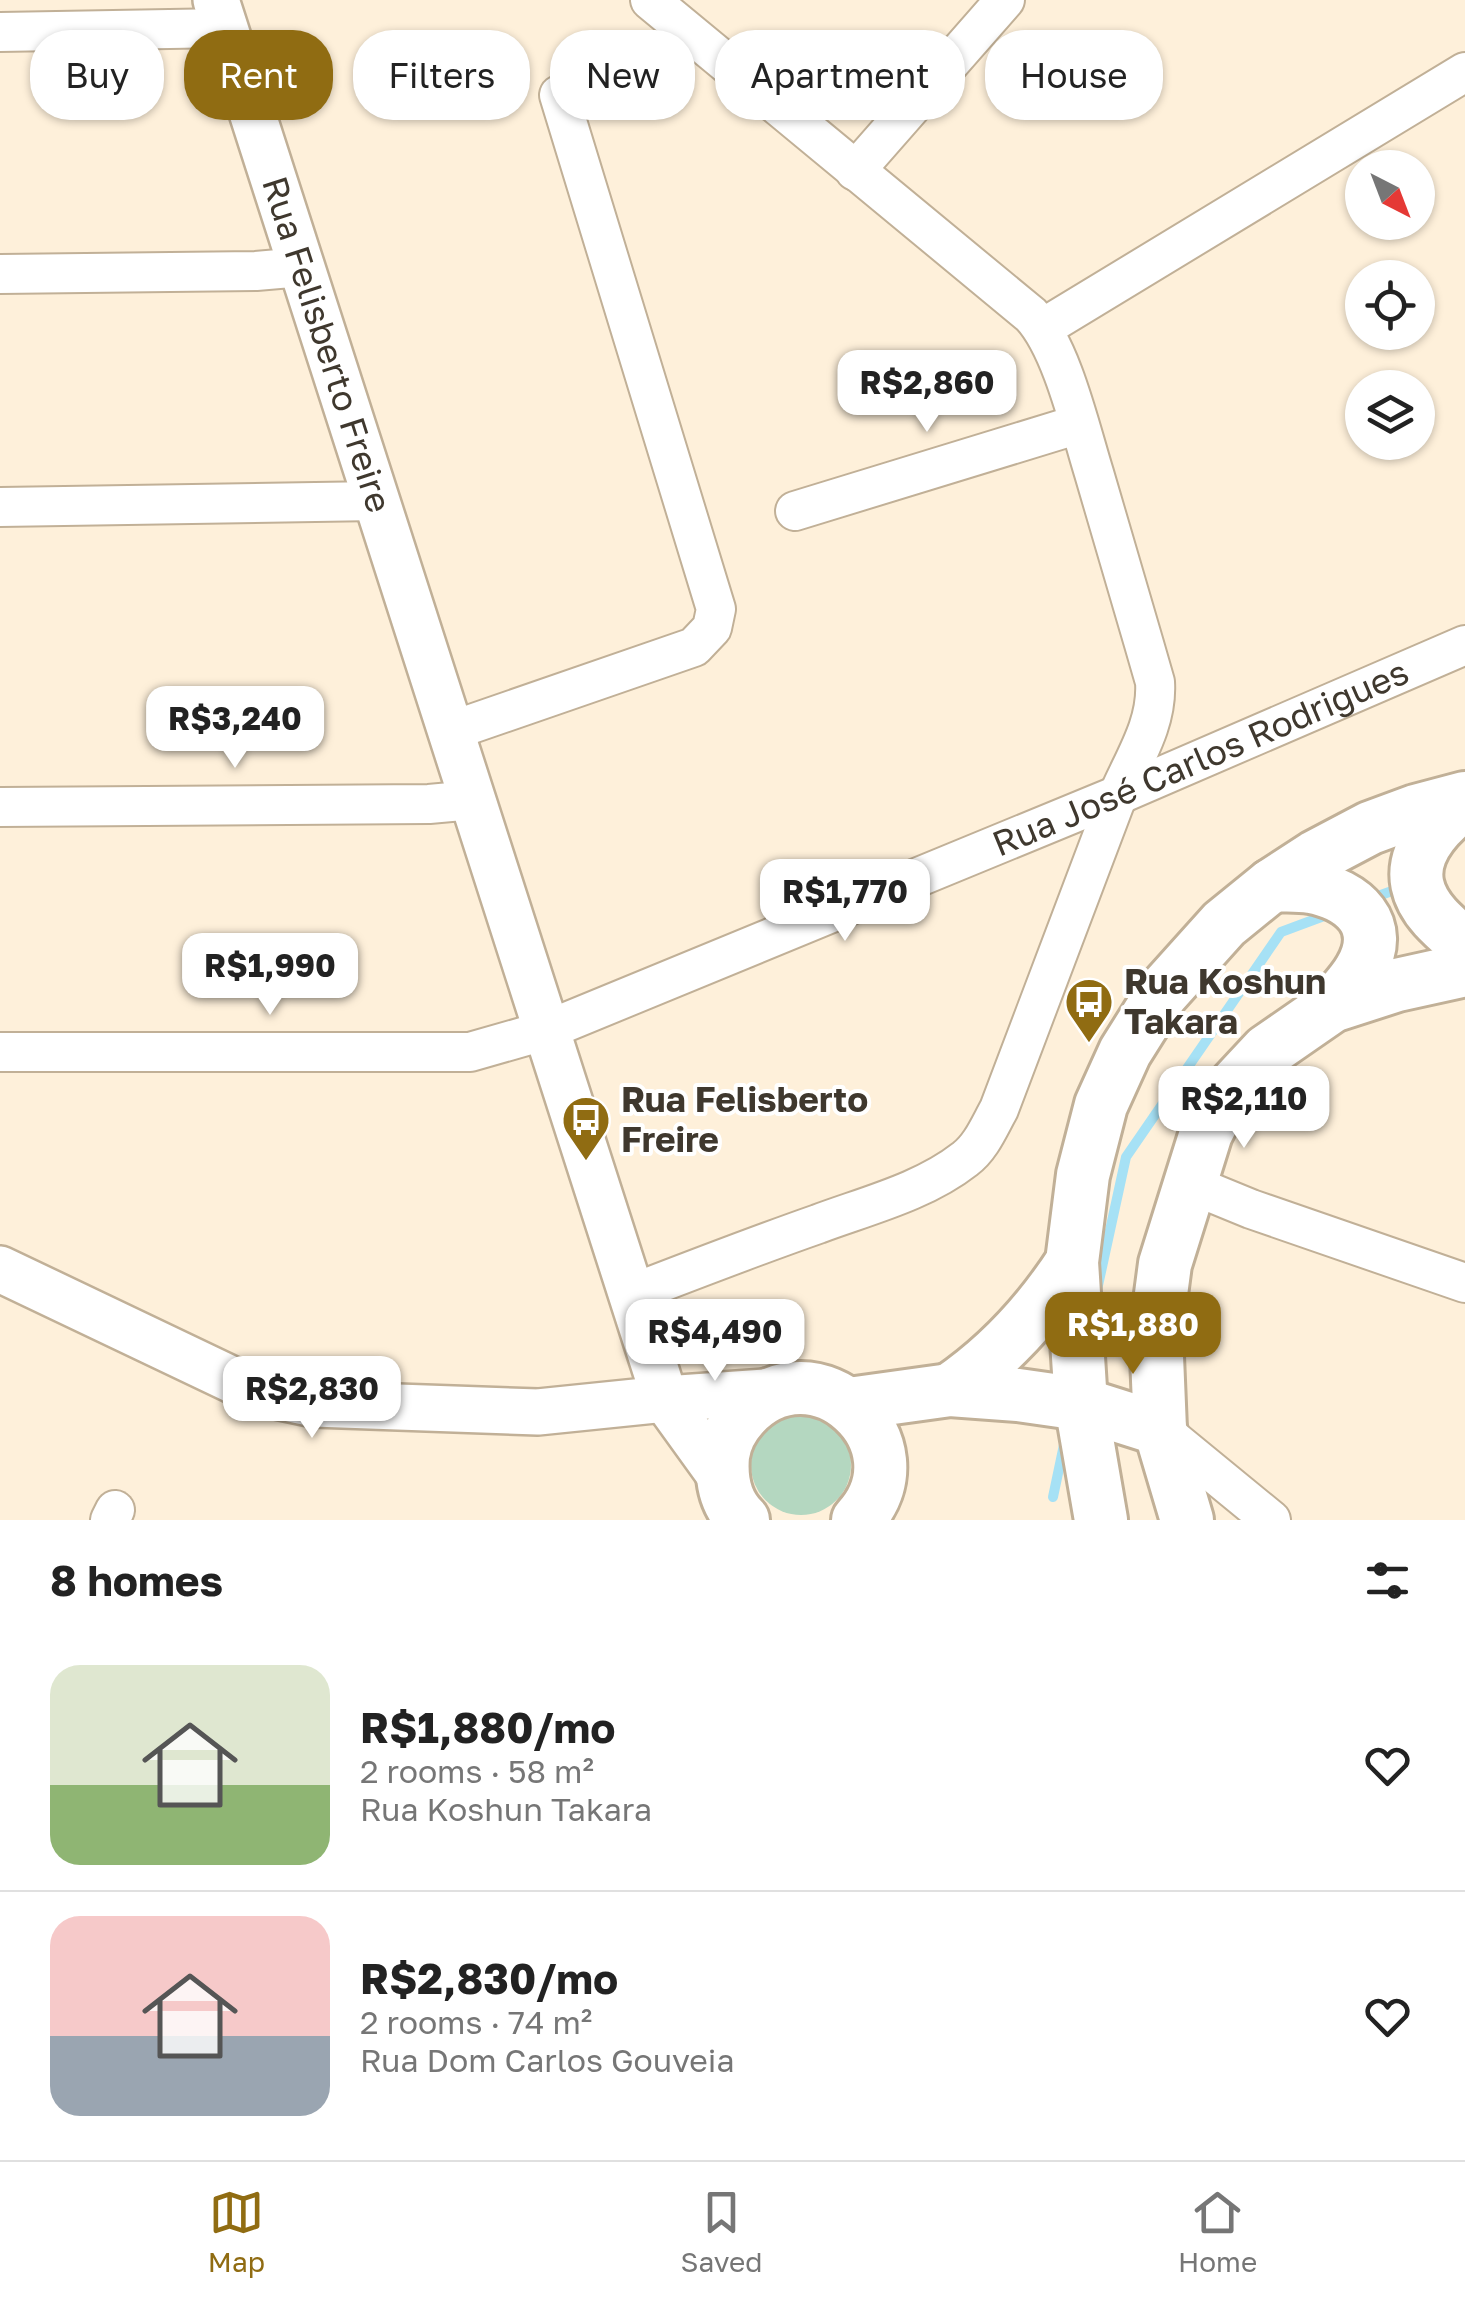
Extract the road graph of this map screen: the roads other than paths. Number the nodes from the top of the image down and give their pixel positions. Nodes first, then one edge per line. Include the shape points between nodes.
1 (650, 0) edge
2 (1005, 0) edge
3 (221, 14) edge
4 (0, 32) edge
5 (1465, 72) edge
6 (567, 120) edge
7 (854, 172) junction
8 (302, 267) junction
9 (0, 274) edge
10 (1043, 328) junction
11 (1079, 424) junction
12 (378, 501) junction
13 (0, 507) edge
14 (795, 512) dead end
15 (1465, 645) edge
16 (451, 731) junction
17 (1118, 796) junction
18 (473, 800) junction
19 (1465, 800) edge
20 (0, 807) edge
21 (1272, 885) junction
22 (1465, 945) edge
23 (1465, 970) edge
24 (1332, 1006) junction
25 (547, 1030) junction
26 (0, 1052) edge
27 (1190, 1184) junction
28 (1072, 1262) junction
29 (0, 1270) edge
30 (1465, 1283) edge
31 (631, 1294) junction
32 (950, 1390) junction
33 (778, 1391) junction
34 (665, 1399) junction
35 (850, 1404) junction
36 (1081, 1404) junction
37 (1160, 1429) junction
38 (735, 1509) edge
39 (858, 1520) edge
40 (1102, 1520) edge
41 (1187, 1520) edge
42 (1271, 1520) edge

1 - 7 street
2 - 7 street
3 - 4 street
3 - 8 street, Rua Felisberto Freire
5 - 10 street
6 - 16 street via 716,610 712,628 694,648
7 - 10 street
8 - 9 street
8 - 12 street, Rua Felisberto Freire
10 - 11 street
11 - 14 street
11 - 17 street via 1155,682 1153,716
12 - 13 street
12 - 16 street, Rua Felisberto Freire
15 - 17 street, Rua José Carlos Rodrigues
16 - 18 street, Rua Felisberto Freire
17 - 25 street, Rua José Carlos Rodrigues
17 - 31 street via 998,1109 966,1158 886,1199
18 - 20 street
18 - 25 street, Rua Felisberto Freire
19 - 21 main road via 1370,828
19 - 22 main road via 1426,839 1417,860 1423,900
21 - 24 main road via 1342,896 1368,924 1361,969
21 - 28 main road via 1224,924 1162,993 1125,1052 1101,1105 1083,1176
23 - 24 main road
24 - 27 main road via 1267,1051 1225,1096
25 - 26 street, Rua José Carlos Rodrigues via 470,1052
25 - 31 street, Rua Felisberto Freire
27 - 30 street
27 - 37 main road via 1165,1264 1156,1332
28 - 32 main road via 1025,1326
28 - 36 main road
29 - 34 street via 239,1383 314,1404 538,1412
31 - 34 street, Rua Felisberto Freire
32 - 35 main road
32 - 36 main road
33 - 34 street
33 - 35 main road via 827,1392
33 - 38 main road via 753,1404 724,1450
34 - 38 street, Rua Felisberto Freire
35 - 39 main road via 869,1425 879,1452 879,1481
36 - 37 main road
36 - 40 main road
37 - 41 main road
37 - 42 street

